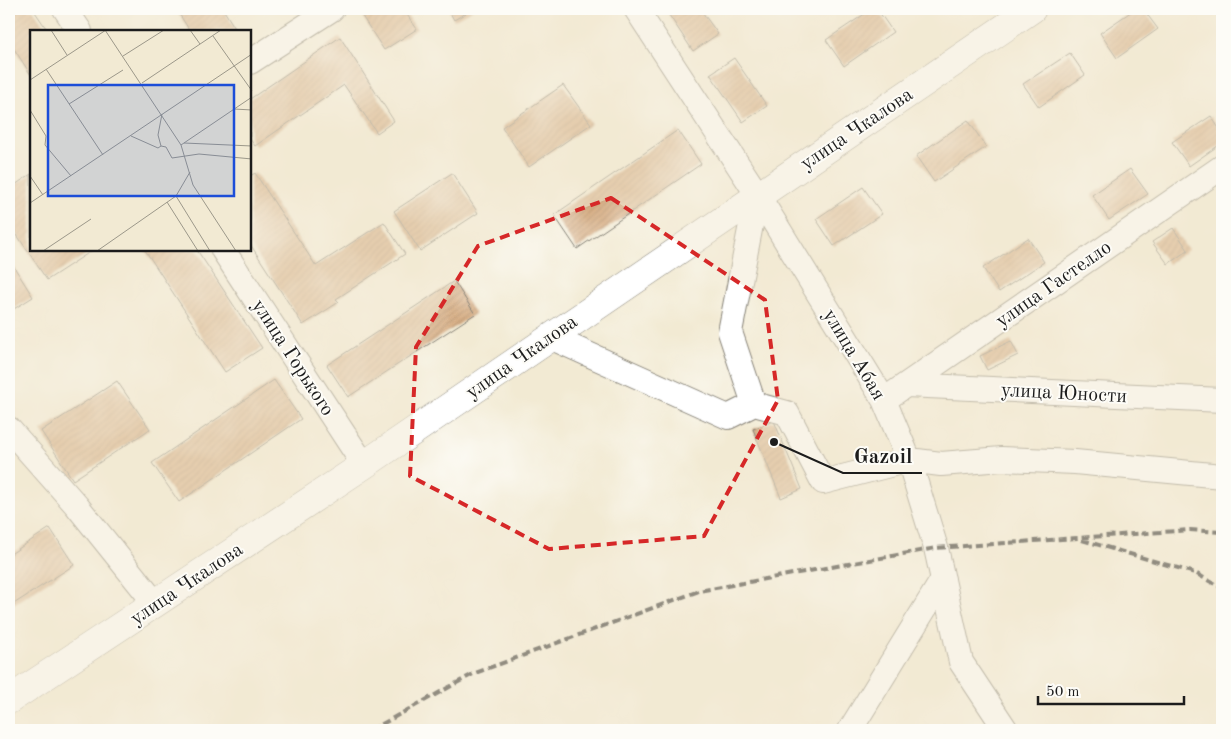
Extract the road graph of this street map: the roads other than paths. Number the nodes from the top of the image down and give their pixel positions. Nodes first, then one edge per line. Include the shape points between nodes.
1 (65, 9) edge
2 (332, 9) edge
3 (636, 9) edge
4 (1032, 9) edge
5 (79, 30) edge
6 (251, 61) edge
7 (1222, 167) edge
8 (757, 194) junction
9 (224, 251) edge
10 (550, 337) junction
11 (906, 385) junction
12 (884, 400) junction
13 (1222, 400) edge
14 (754, 404) junction
15 (9, 429) edge
16 (909, 460) junction
17 (364, 465) junction
18 (1222, 476) edge
19 (943, 579) junction
20 (155, 603) junction
21 (9, 700) edge
22 (850, 730) edge
23 (1006, 730) edge

1 - 5 street
2 - 6 street
3 - 8 street, улица Абая
4 - 8 main road, улица Чкалова
7 - 11 street, улица Гастелло
8 - 10 main road, улица Чкалова
8 - 12 street, улица Абая
8 - 14 street via 730,332
9 - 17 street, улица Горького
10 - 14 street via 728,417
10 - 17 main road, улица Чкалова
11 - 12 street, улица Гастелло
11 - 13 street, улица Юности
12 - 16 street, улица Абая
14 - 16 street via 787,413 823,482
15 - 20 street via 77,506
16 - 18 street via 941,464 1002,459 1075,462
16 - 19 street, улица Абая
17 - 20 main road, улица Чкалова
19 - 22 street
19 - 23 street, улица Абая via 961,662
20 - 21 main road, улица Чкалова

